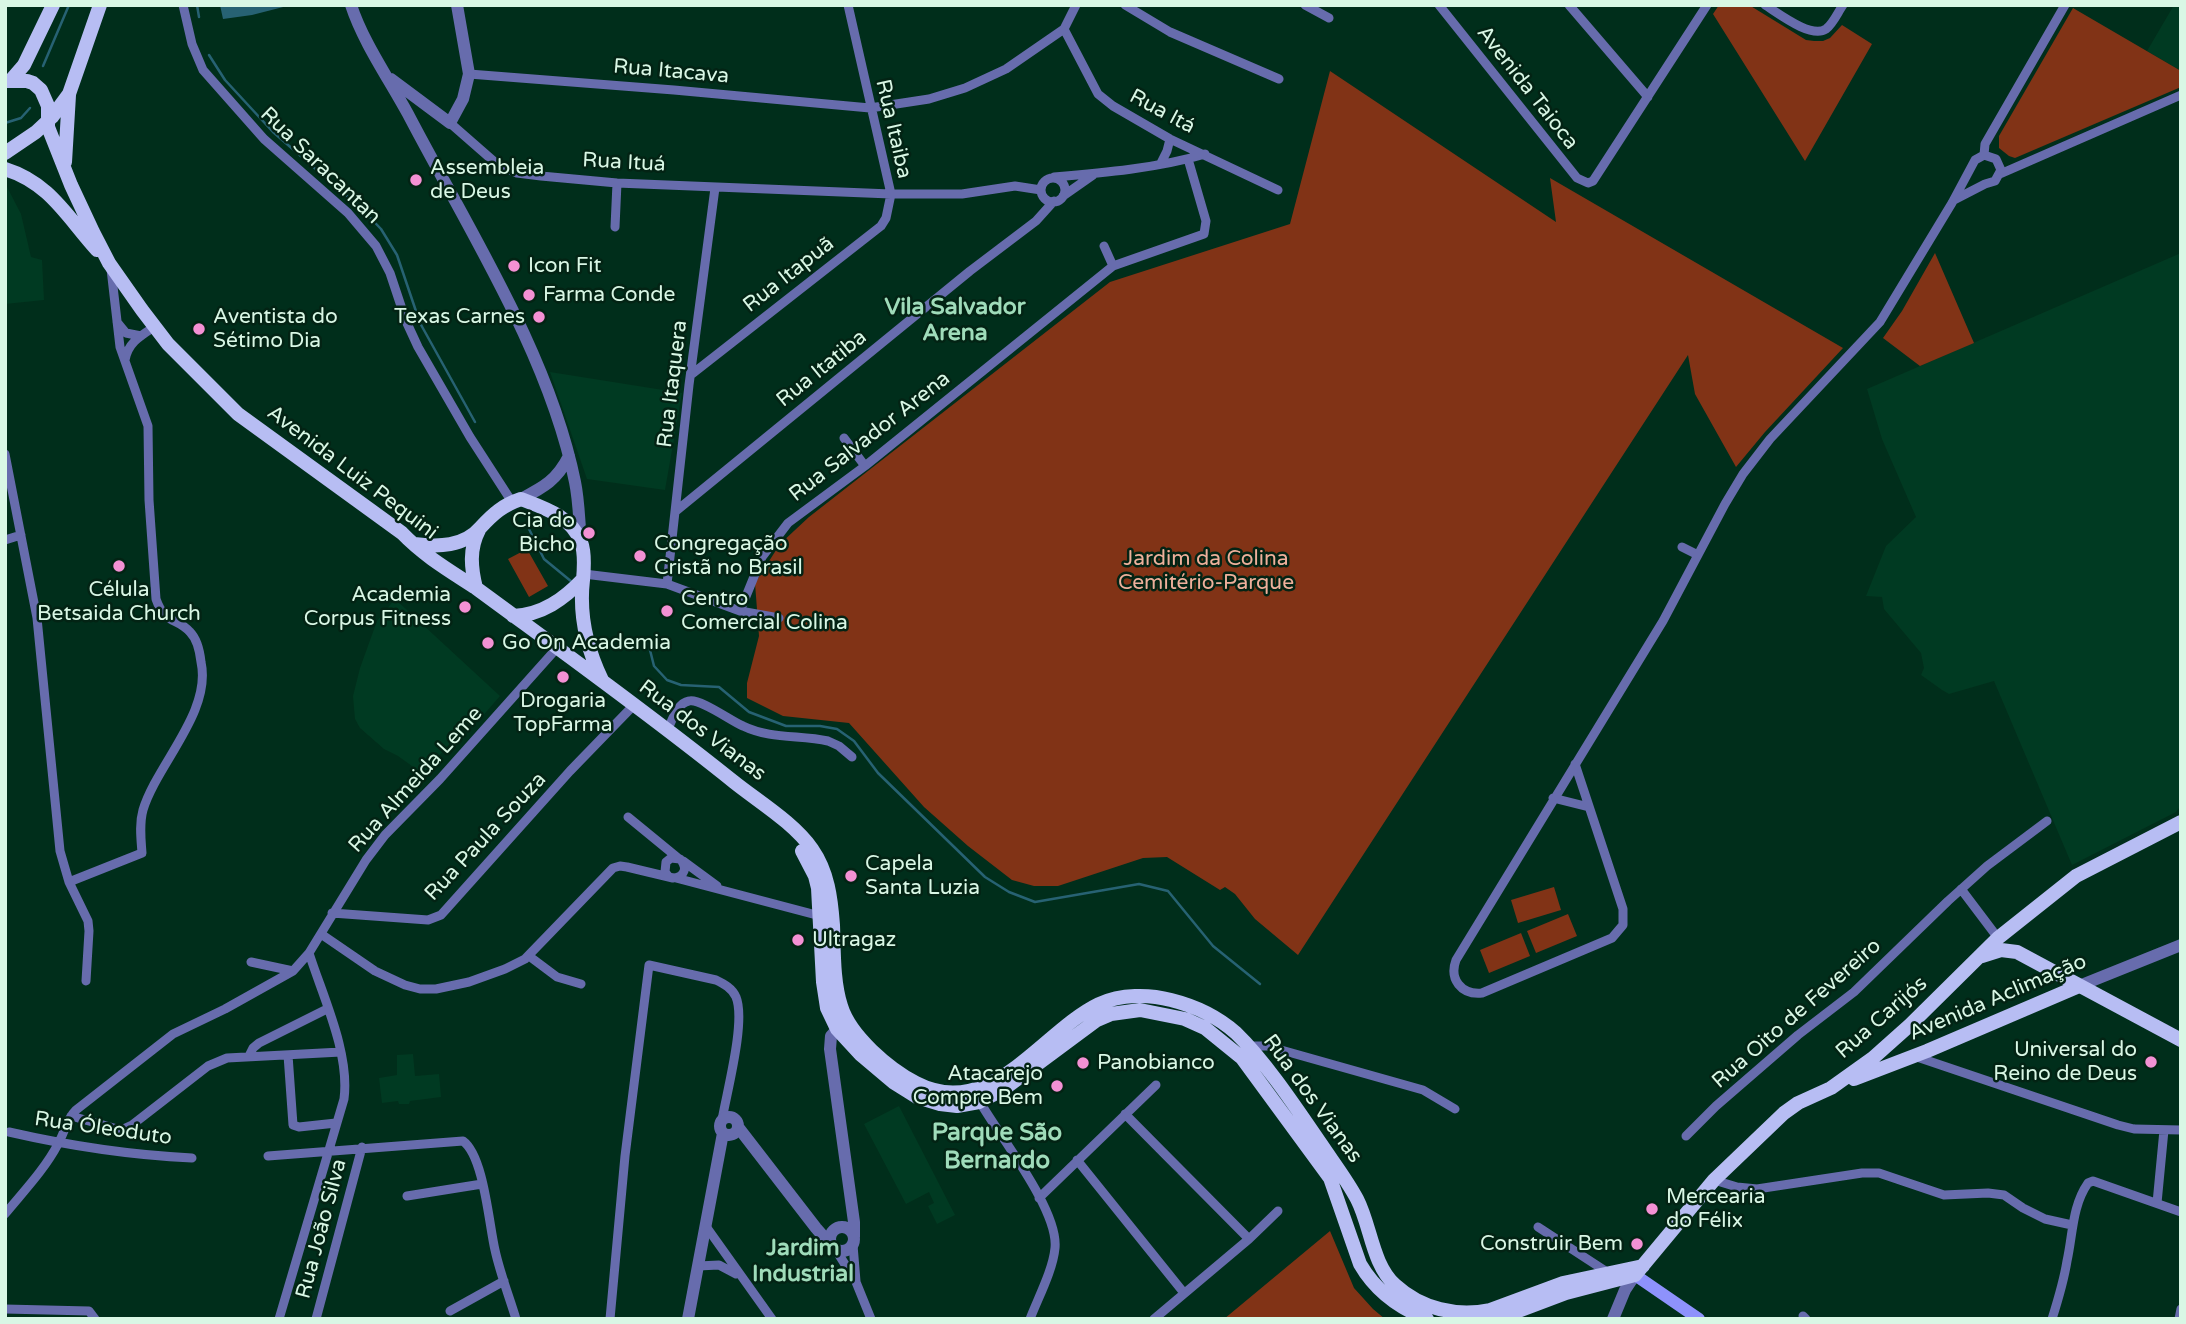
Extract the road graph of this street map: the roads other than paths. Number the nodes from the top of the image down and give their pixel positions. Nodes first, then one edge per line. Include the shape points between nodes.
1 (53, 5) edge
2 (100, 5) edge
3 (183, 5) edge
4 (351, 5) edge
5 (457, 5) edge
6 (848, 5) edge
7 (1076, 5) edge
8 (1125, 5) edge
9 (1305, 5) edge
10 (1439, 5) edge
11 (1569, 5) edge
12 (1707, 5) edge
13 (1765, 5) edge
14 (1843, 5) edge
15 (2064, 5) edge
16 (1329, 18) dead end
17 (1064, 29) junction
18 (469, 74) junction
19 (388, 77) junction
20 (1279, 79) dead end
21 (8, 80) edge
22 (69, 94) junction
23 (2181, 95) edge
24 (1648, 97) junction
25 (870, 108) junction
26 (46, 122) junction
27 (450, 123) junction
28 (1170, 139) junction
29 (5, 153) edge
30 (1205, 154) junction
31 (1984, 155) junction
32 (1188, 159) junction
33 (1161, 163) junction
34 (5, 169) edge
35 (1972, 169) junction
36 (66, 174) junction
37 (1095, 174) junction
38 (2000, 174) junction
39 (1050, 178) junction
40 (617, 183) junction
41 (1985, 184) junction
42 (1015, 186) junction
43 (715, 188) junction
44 (1041, 190) junction
45 (1278, 190) dead end
46 (891, 194) junction
47 (1058, 199) junction
48 (1954, 200) junction
49 (615, 227) dead end
50 (1104, 246) dead end
51 (110, 265) junction
52 (1113, 266) junction
53 (133, 298) junction
54 (115, 314) junction
55 (154, 327) junction
56 (141, 336) junction
57 (125, 362) junction
58 (692, 374) junction
59 (844, 438) dead end
60 (5, 454) edge
61 (569, 456) junction
62 (865, 466) junction
63 (516, 501) junction
64 (676, 511) junction
65 (480, 529) junction
66 (21, 534) junction
67 (5, 540) edge
68 (582, 542) junction
69 (413, 544) junction
70 (1682, 547) dead end
71 (1698, 555) junction
72 (584, 577) junction
73 (667, 584) junction
74 (476, 588) junction
75 (740, 611) junction
76 (513, 616) junction
77 (779, 618) dead end
78 (557, 648) junction
79 (602, 681) junction
80 (633, 706) junction
81 (667, 731) junction
82 (852, 757) dead end
83 (1575, 764) junction
84 (1553, 798) junction
85 (1589, 807) junction
86 (628, 817) dead end
87 (2047, 821) dead end
88 (2181, 822) edge
89 (680, 859) junction
90 (673, 877) junction
91 (69, 882) junction
92 (721, 889) junction
93 (1961, 889) junction
94 (332, 913) junction
95 (826, 917) junction
96 (2022, 918) junction
97 (320, 934) junction
98 (1998, 938) junction
99 (2181, 945) edge
100 (2017, 951) junction
101 (309, 953) junction
102 (529, 956) junction
103 (1980, 956) junction
104 (251, 962) dead end
105 (293, 971) junction
106 (86, 981) dead end
107 (581, 984) dead end
108 (2079, 986) junction
109 (327, 1009) junction
110 (842, 1024) junction
111 (1910, 1026) junction
112 (2181, 1040) edge
113 (1247, 1046) junction
114 (341, 1052) junction
115 (1921, 1053) junction
116 (288, 1055) junction
117 (249, 1056) junction
118 (1156, 1085) dead end
119 (1831, 1088) junction
120 (976, 1096) junction
121 (1455, 1109) dead end
122 (1125, 1114) junction
123 (69, 1119) junction
124 (335, 1125) junction
125 (722, 1127) junction
126 (2164, 1130) junction
127 (2181, 1130) edge
128 (9, 1132) dead end
129 (1686, 1136) dead end
130 (60, 1140) junction
131 (329, 1147) junction
132 (362, 1147) junction
133 (268, 1156) dead end
134 (192, 1158) dead end
135 (1077, 1160) junction
136 (1714, 1180) junction
137 (482, 1184) junction
138 (407, 1196) dead end
139 (850, 1198) junction
140 (1039, 1198) junction
141 (2157, 1203) junction
142 (1278, 1211) dead end
143 (805, 1212) junction
144 (2181, 1212) edge
145 (5, 1214) edge
146 (705, 1224) junction
147 (2072, 1224) junction
148 (839, 1227) junction
149 (1538, 1227) dead end
150 (1249, 1239) junction
151 (854, 1241) junction
152 (833, 1247) junction
153 (698, 1266) junction
154 (1639, 1271) junction
155 (1607, 1272) junction
156 (740, 1276) junction
157 (504, 1281) junction
158 (856, 1282) junction
159 (1184, 1293) junction
160 (5, 1309) edge
161 (2181, 1309) edge
162 (450, 1311) dead end
163 (1448, 1316) edge
164 (1693, 1317) edge
165 (1422, 1318) edge
166 (95, 1319) edge
167 (279, 1319) edge
168 (316, 1319) edge
169 (516, 1319) edge
170 (610, 1319) edge
171 (688, 1319) edge
172 (772, 1319) edge
173 (871, 1319) edge
174 (1030, 1319) edge
175 (1154, 1319) edge
176 (1497, 1319) edge
177 (1613, 1319) edge
178 (2052, 1319) edge
179 (2179, 1319) edge

1 - 21 main road via 24,65
2 - 22 main road
3 - 63 street, Rua Saracantan via 203,70 264,139 348,213 376,246 418,347 470,437
4 - 19 street, Rua dos Vianas
5 - 18 street
6 - 25 street, Rua Itaiba
7 - 17 street
8 - 20 street via 1184,39
9 - 16 street
10 - 24 street, Avenida Taioca via 1577,178 1588,183
11 - 24 street
12 - 24 street
13 - 14 street via 1819,32 1830,26
15 - 31 street via 1985,144
17 - 25 street, Rua Itacava via 1006,69 965,88
17 - 28 street, Rua Itá via 1098,94
18 - 25 street, Rua Itacava
18 - 27 street
19 - 27 street, Rua Ituá
19 - 61 street, Rua dos Vianas via 533,352
21 - 26 main road, Avenida Luiz Pequini via 27,80 38,87 48,106
22 - 26 main road
22 - 36 main road
23 - 38 street
25 - 46 street, Rua Itaiba
26 - 29 main road
26 - 36 main road, Avenida Luiz Pequini
27 - 40 street, Rua Ituá via 498,165 517,173
28 - 30 street, Rua Itá
28 - 33 street
30 - 32 street
30 - 45 street, Rua Itá
31 - 35 street via 1975,160
31 - 38 street via 1996,159
32 - 33 street
32 - 52 street, Rua Salvador Arena via 1206,221 1204,234
33 - 37 street
34 - 51 main road, Avenida Luiz Pequini via 53,197
35 - 41 street via 1977,181
35 - 48 street
36 - 51 main road, Avenida Luiz Pequini
37 - 39 street
37 - 47 street, Rua Itatiba
38 - 41 street
39 - 42 street
39 - 44 street
39 - 47 street via 1064,185
40 - 43 street, Rua Ituá
40 - 49 street
41 - 48 street
42 - 44 street, Rua Itaiba
42 - 46 street, Rua Itaiba via 961,194
43 - 46 street, Rua Ituá
43 - 58 street, Rua Itaquera
44 - 47 street via 1045,199
46 - 58 street, Rua Itapuã via 881,226
47 - 64 street, Rua Itatiba
48 - 71 street via 1880,322 1757,455
50 - 52 street
51 - 53 main road, Avenida Luiz Pequini
51 - 54 street
52 - 62 street, Rua Salvador Arena
53 - 54 street via 120,304
53 - 55 main road, Avenida Luiz Pequini
54 - 56 street via 124,331
54 - 57 street
55 - 56 street
55 - 69 main road, Avenida Luiz Pequini via 232,409
56 - 57 street via 129,347
57 - 91 street via 148,426 156,599 164,614 190,632 199,650 203,680 182,737 143,809 142,853
58 - 64 street, Rua Itaquera
59 - 62 street
60 - 66 street
61 - 63 street via 560,473
61 - 68 street, Rua dos Vianas
62 - 75 street, Rua Salvador Arena via 788,523 762,558
63 - 65 main road via 488,518
63 - 68 main road via 555,513
64 - 73 street, Rua Itaquera
65 - 69 main road via 441,547
65 - 74 main road via 471,554
66 - 67 street
66 - 91 street via 37,618 56,825
68 - 72 main road, Rua dos Vianas
69 - 74 main road, Avenida Luiz Pequini
70 - 71 street
71 - 83 street
72 - 73 street
72 - 76 main road via 553,604
72 - 79 main road, Rua dos Vianas via 587,645
73 - 75 street
74 - 76 main road, Avenida Luiz Pequini
75 - 77 street
76 - 78 main road, Avenida Luiz Pequini
78 - 79 main road, Avenida Luiz Pequini
78 - 94 street, Rua Almeida Leme via 385,835
79 - 80 main road, Rua dos Vianas
80 - 81 main road, Rua dos Vianas
80 - 94 street, Rua Paula Souza via 441,915 428,920
81 - 82 street via 680,706 695,701 758,733 828,741
81 - 95 main road, Rua dos Vianas via 791,828 815,876
83 - 84 street
83 - 85 street
84 - 85 street
84 - 85 street via 1455,960 1454,976 1468,993 1482,993 1612,939 1619,932 1623,909
86 - 89 street
87 - 93 street, Rua Oito de Fevereiro
88 - 96 main road, Rua Carijós via 2076,876
89 - 90 street via 685,869
89 - 90 street via 668,859 664,865
89 - 92 street
90 - 92 street
90 - 102 street via 620,866 613,869
91 - 106 street via 88,921
92 - 95 street
93 - 98 street
93 - 129 street, Rua Oito de Fevereiro via 1854,992 1798,1035
94 - 97 street, Rua Almeida Leme
95 - 110 main road, Rua dos Vianas via 827,1008
96 - 98 main road, Rua Carijós
96 - 100 main road via 2014,937
97 - 101 street, Rua Almeida Leme
97 - 102 street via 376,971 420,989 470,982
98 - 103 main road, Rua Carijós
99 - 108 street, Avenida Aclimação
100 - 103 main road
100 - 108 main road
101 - 105 street, Rua Almeida Leme
101 - 109 street
102 - 107 street via 557,977
103 - 111 main road, Rua Carijós
104 - 105 street
105 - 123 street, Rua Almeida Leme via 173,1034
108 - 112 main road
108 - 115 main road, Avenida Aclimação
109 - 114 street
109 - 117 street via 259,1043
110 - 120 main road, Rua dos Vianas via 861,1055 917,1097 957,1106
110 - 139 street via 831,1036 830,1049
111 - 115 main road
111 - 119 main road, Rua Carijós
113 - 120 main road, Rua dos Vianas via 1210,1015 1182,1003 1143,995 1118,998 1084,1014
113 - 121 street via 1267,1046 1423,1090
113 - 163 main road, Rua dos Vianas via 1301,1114 1355,1195 1385,1273 1394,1285
114 - 116 street
114 - 124 street via 346,1084
115 - 119 main road, Avenida Aclimação
115 - 126 street via 2118,1125
116 - 117 street
116 - 124 street via 293,1125
117 - 123 street via 208,1066 126,1129
118 - 122 street
119 - 136 main road, Rua Carijós via 1784,1113
120 - 140 street
120 - 165 main road, Rua dos Vianas via 1004,1089 1111,1014 1140,1010 1205,1028 1242,1058 1330,1178 1366,1275 1391,1299
122 - 135 street
122 - 150 street
123 - 130 street, Rua Almeida Leme
124 - 131 street
125 - 143 street via 728,1135 738,1127
125 - 146 street
125 - 170 street via 740,1021 737,998 716,980 649,965
126 - 127 street
126 - 141 street
128 - 130 street, Rua Óleoduto
130 - 134 street, Rua Óleoduto via 133,1154
130 - 145 street, Rua Almeida Leme
131 - 132 street
131 - 133 street
131 - 167 street
132 - 137 street via 463,1141 471,1150
132 - 168 street, Rua João Silva
135 - 140 street
135 - 159 street
136 - 147 street via 1758,1189 1879,1173 1944,1195 2004,1195 2045,1219
136 - 154 main road, Rua Carijós
137 - 138 street
137 - 157 street
139 - 148 street
139 - 151 street
140 - 174 street via 1052,1225 1055,1247
141 - 144 street
141 - 147 street via 2093,1181 2086,1184
142 - 150 street
143 - 148 street via 820,1223
143 - 152 street
146 - 153 street
146 - 156 street
147 - 178 street
148 - 151 street via 850,1230
148 - 152 street via 830,1237
149 - 155 street
150 - 159 street
151 - 152 street via 844,1252
151 - 158 street
152 - 158 street
153 - 156 street via 719,1265
153 - 171 street
154 - 155 main road, Rua dos Vianas
154 - 164 main road
154 - 176 main road
154 - 177 street
155 - 163 main road, Rua dos Vianas via 1490,1310
156 - 172 street
157 - 162 street
157 - 169 street
158 - 173 street
159 - 175 street
160 - 166 street via 89,1311
161 - 179 street

